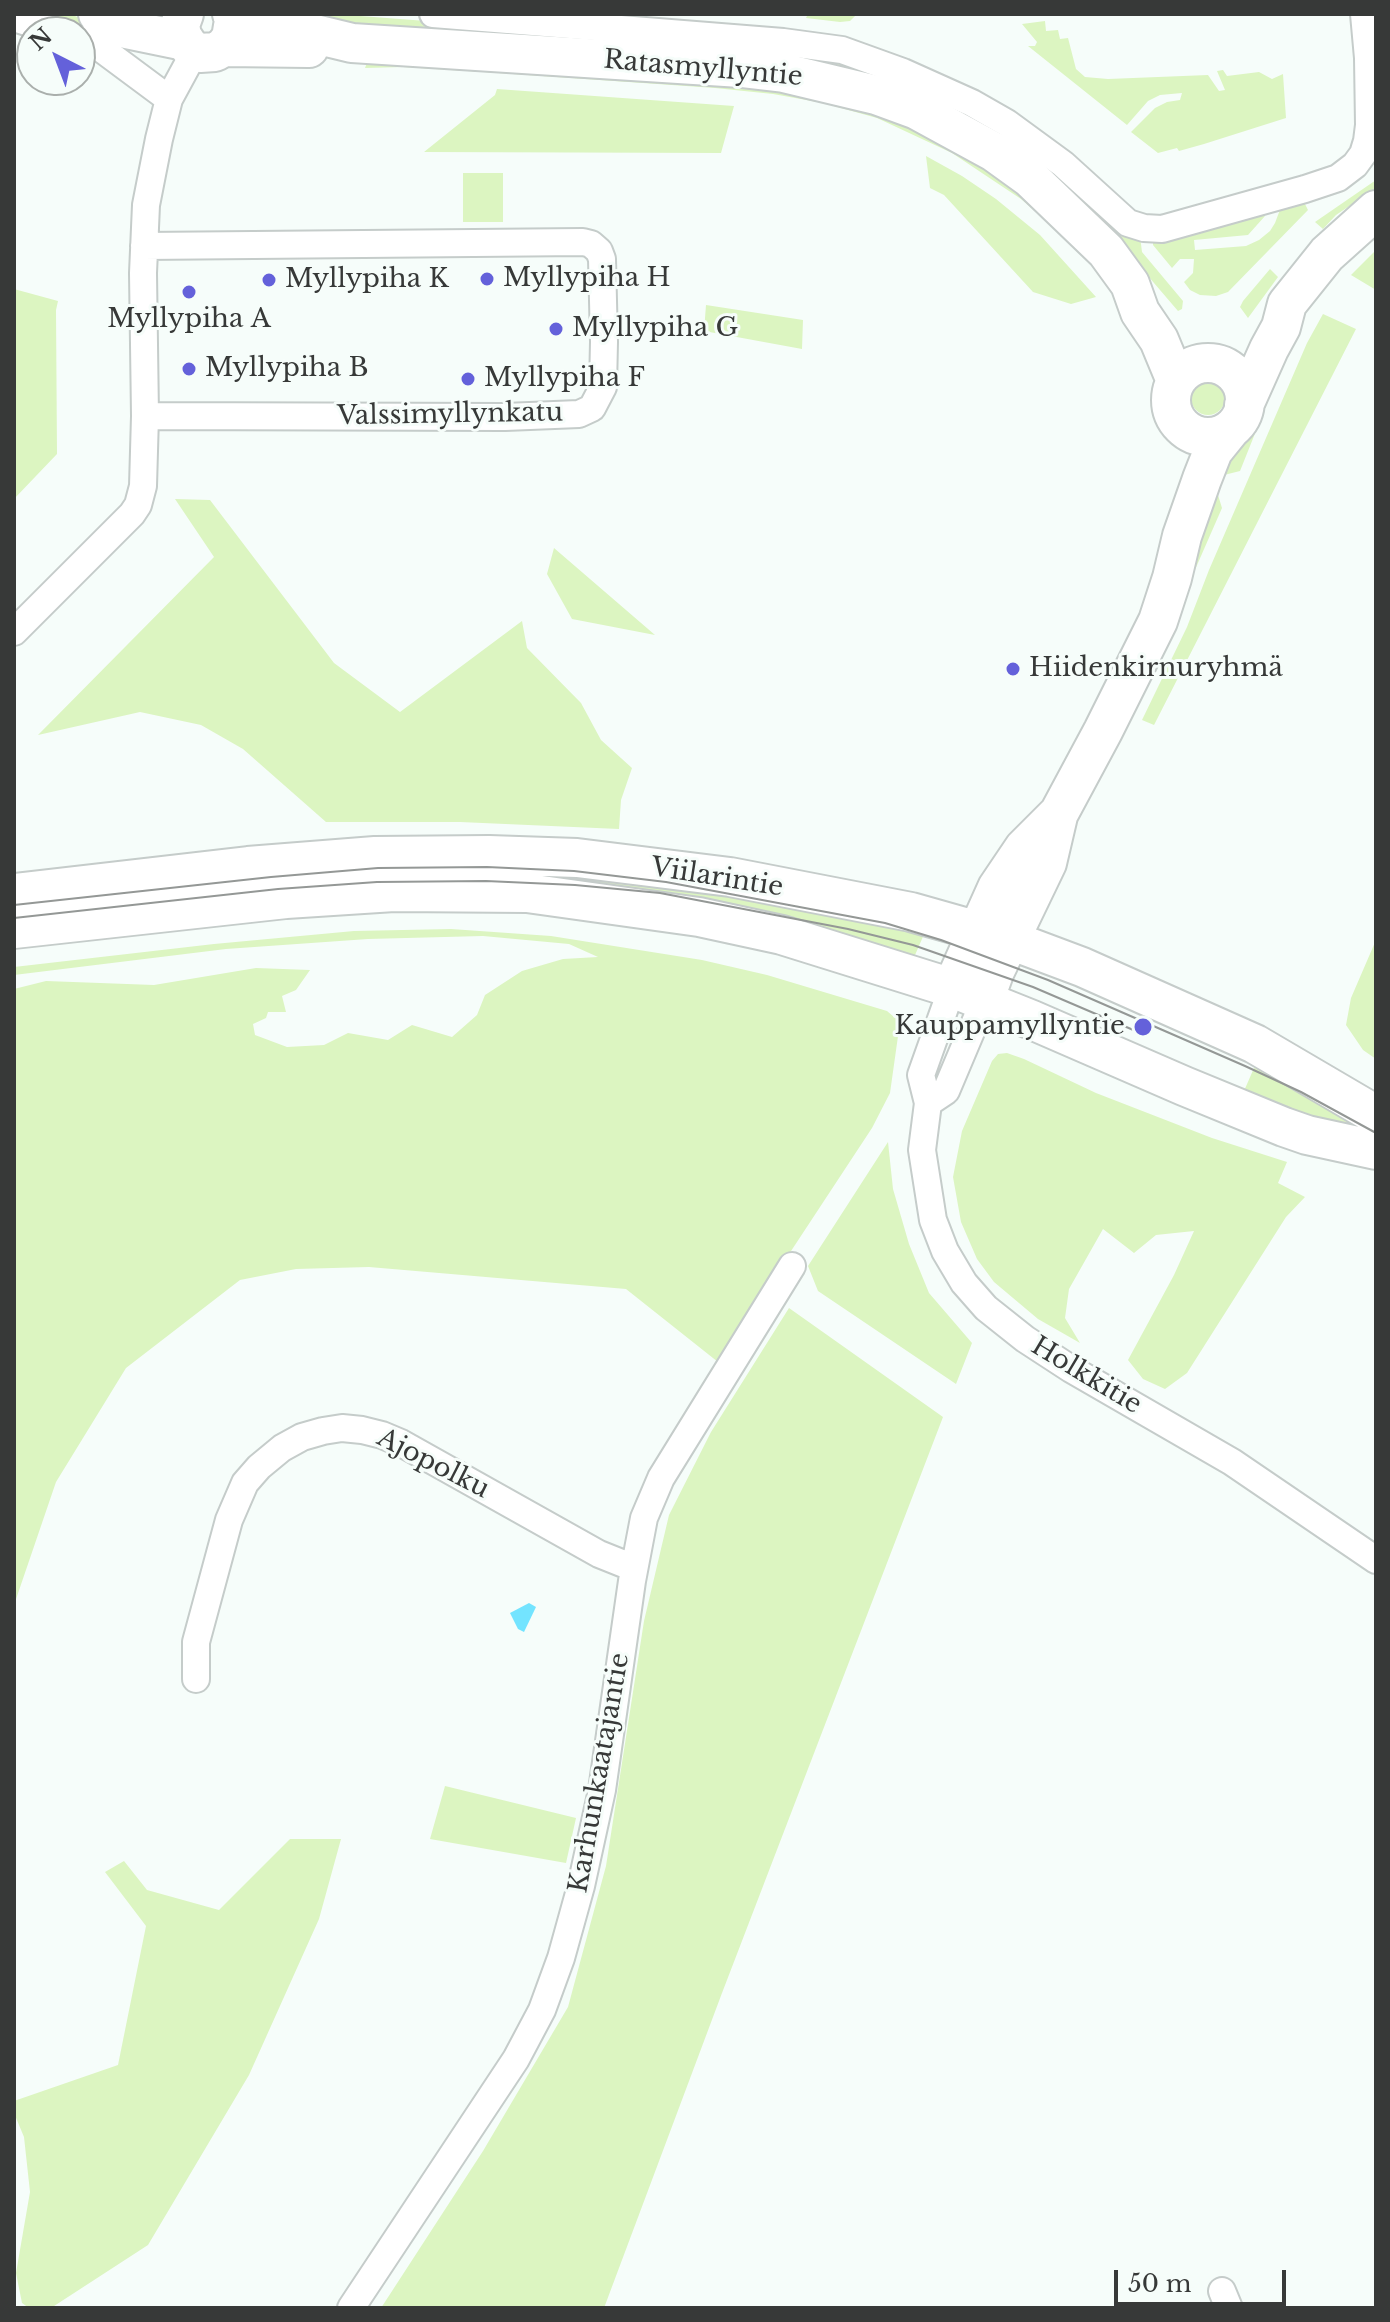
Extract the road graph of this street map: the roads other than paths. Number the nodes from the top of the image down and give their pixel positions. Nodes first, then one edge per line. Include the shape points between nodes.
1 (98, 14) edge
2 (433, 14) edge
3 (1364, 14) edge
4 (208, 30) edge
5 (96, 45) edge
6 (1372, 58) edge
7 (169, 99) junction
8 (1376, 210) edge
9 (144, 246) junction
10 (1287, 304) junction
11 (1195, 381) junction
12 (145, 416) junction
13 (1237, 417) junction
14 (1182, 536) junction
15 (14, 632) edge
16 (14, 893) edge
17 (14, 929) edge
18 (994, 935) junction
19 (968, 994) junction
20 (1376, 1115) edge
21 (1376, 1150) edge
22 (792, 1266) dead end
23 (1376, 1560) edge
24 (634, 1568) junction
25 (196, 1679) dead end
26 (351, 2308) edge

1 - 4 main road, Ratasmyllyntie via 116,27
2 - 6 street via 842,50 972,103 1063,164 1128,223 1162,229 1346,173 1367,141
3 - 6 street
4 - 7 street
4 - 11 main road, Ratasmyllyntie via 302,49 352,43 741,68 876,95 958,132 1030,178 1106,251 1130,284 1161,307
5 - 7 street
7 - 9 street via 146,205
8 - 10 main road via 1327,254
9 - 12 street
9 - 12 street, Valssimyllynkatu via 583,242 602,259 604,342 603,387 592,408 579,414
10 - 11 main road via 1267,314
10 - 13 main road
11 - 13 main road via 1232,372 1241,384
11 - 13 main road via 1183,428 1217,436
11 - 14 main road via 1179,443
12 - 15 street via 138,505
13 - 14 main road via 1213,451
14 - 18 main road via 1158,621 1059,813 1047,863
16 - 18 main road, Viilarintie via 375,856 577,858 730,877 911,912
17 - 19 main road, Viilarintie via 347,894 527,893 634,906 782,935
18 - 19 main road via 994,973
18 - 20 main road, Viilarintie via 1082,967 1255,1044
19 - 21 main road, Viilarintie via 1284,1127
19 - 23 street, Holkkitie via 921,1075 928,1103 922,1150 933,1220 958,1272 1007,1326 1232,1462
22 - 24 street, Karhunkaatajantie via 661,1478 644,1518
24 - 25 street, Ajopolku via 599,1554 401,1443 362,1430 323,1431 282,1448 245,1483 229,1520 196,1642
24 - 26 street, Karhunkaatajantie via 602,1790 577,1901 542,2010 516,2059

